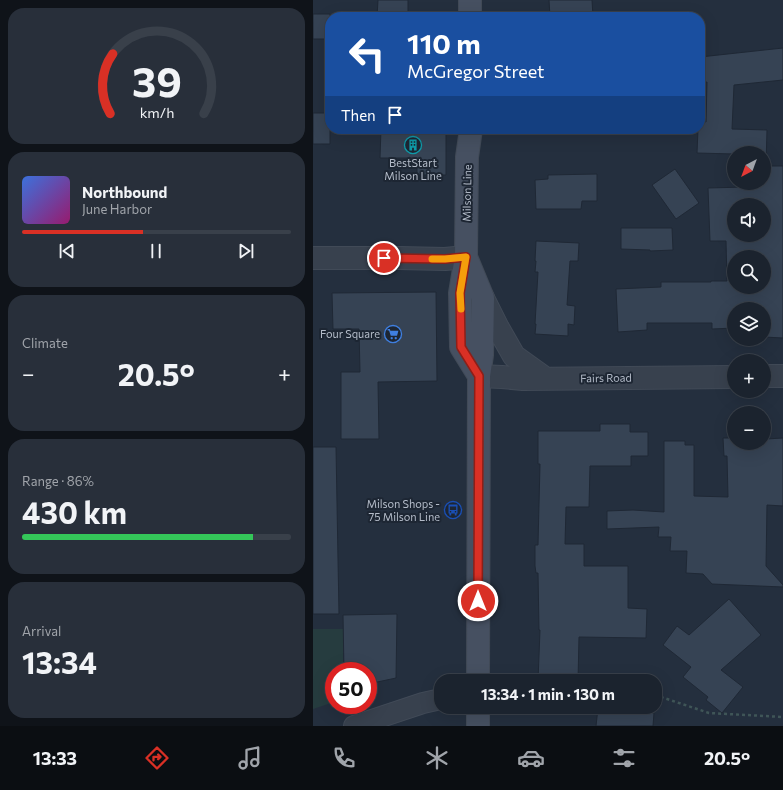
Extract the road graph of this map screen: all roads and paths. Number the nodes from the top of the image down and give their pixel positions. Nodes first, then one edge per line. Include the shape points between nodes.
1 (470, 0) edge
2 (470, 12) edge
3 (470, 134) edge
4 (466, 257) junction
5 (313, 258) edge
6 (483, 298) junction
7 (479, 376) junction
8 (771, 376) edge
9 (783, 376) edge
10 (727, 377) edge
11 (546, 379) junction
12 (478, 674) edge
13 (662, 697) edge
14 (434, 701) edge
15 (478, 714) edge
16 (783, 717) edge
17 (354, 726) edge
18 (478, 726) edge

1 - 2 main road
3 - 4 main road, Milson Line via 467,157
4 - 5 street
4 - 6 main road, Milson Line
4 - 7 main road, Milson Line via 460,293 461,347
6 - 7 main road, Milson Line
6 - 11 street via 514,356
7 - 11 street, Fairs Road via 523,380
7 - 12 main road, Milson Line
8 - 9 street
10 - 11 street, Fairs Road
13 - 16 path via 709,713
14 - 17 street
15 - 18 main road

